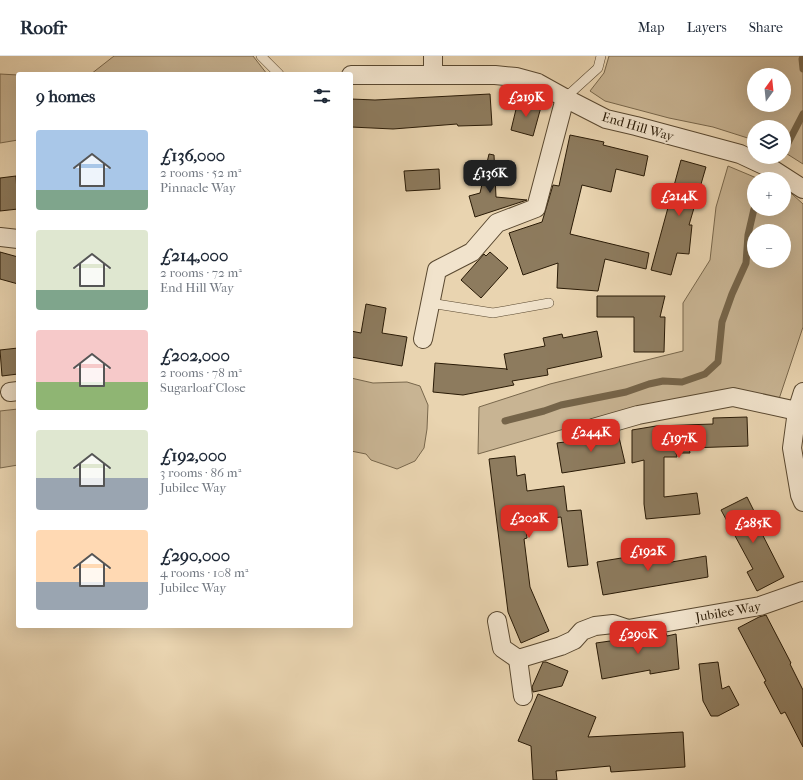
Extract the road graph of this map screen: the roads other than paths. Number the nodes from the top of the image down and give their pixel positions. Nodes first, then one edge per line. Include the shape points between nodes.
1 (261, 56) edge
2 (433, 56) edge
3 (601, 56) edge
4 (277, 72) edge
5 (353, 75) edge
6 (433, 75) junction
7 (565, 98) junction
8 (803, 189) edge
9 (0, 237) edge
10 (16, 239) edge
11 (430, 303) junction
12 (549, 303) dead end
13 (424, 339) dead end
14 (803, 392) edge
15 (797, 411) junction
16 (593, 428) dead end
17 (803, 502) edge
18 (803, 591) edge
19 (497, 621) dead end
20 (518, 659) junction
21 (523, 696) dead end

1 - 4 lane
2 - 6 street
3 - 7 lane via 598,68
5 - 6 street, End Hill Way
6 - 7 street, End Hill Way via 516,77 538,83
7 - 8 street, End Hill Way via 606,119 740,154 772,169
7 - 11 street via 536,208 496,223 472,252 437,270
9 - 10 street
11 - 12 lane via 493,313
11 - 13 street
14 - 15 street
15 - 16 street via 733,397 638,414
15 - 17 street via 792,448
18 - 20 street, Jubilee Way via 760,606 628,629 613,624 595,626 582,631 574,640 561,646
19 - 20 street via 502,648
20 - 21 street

